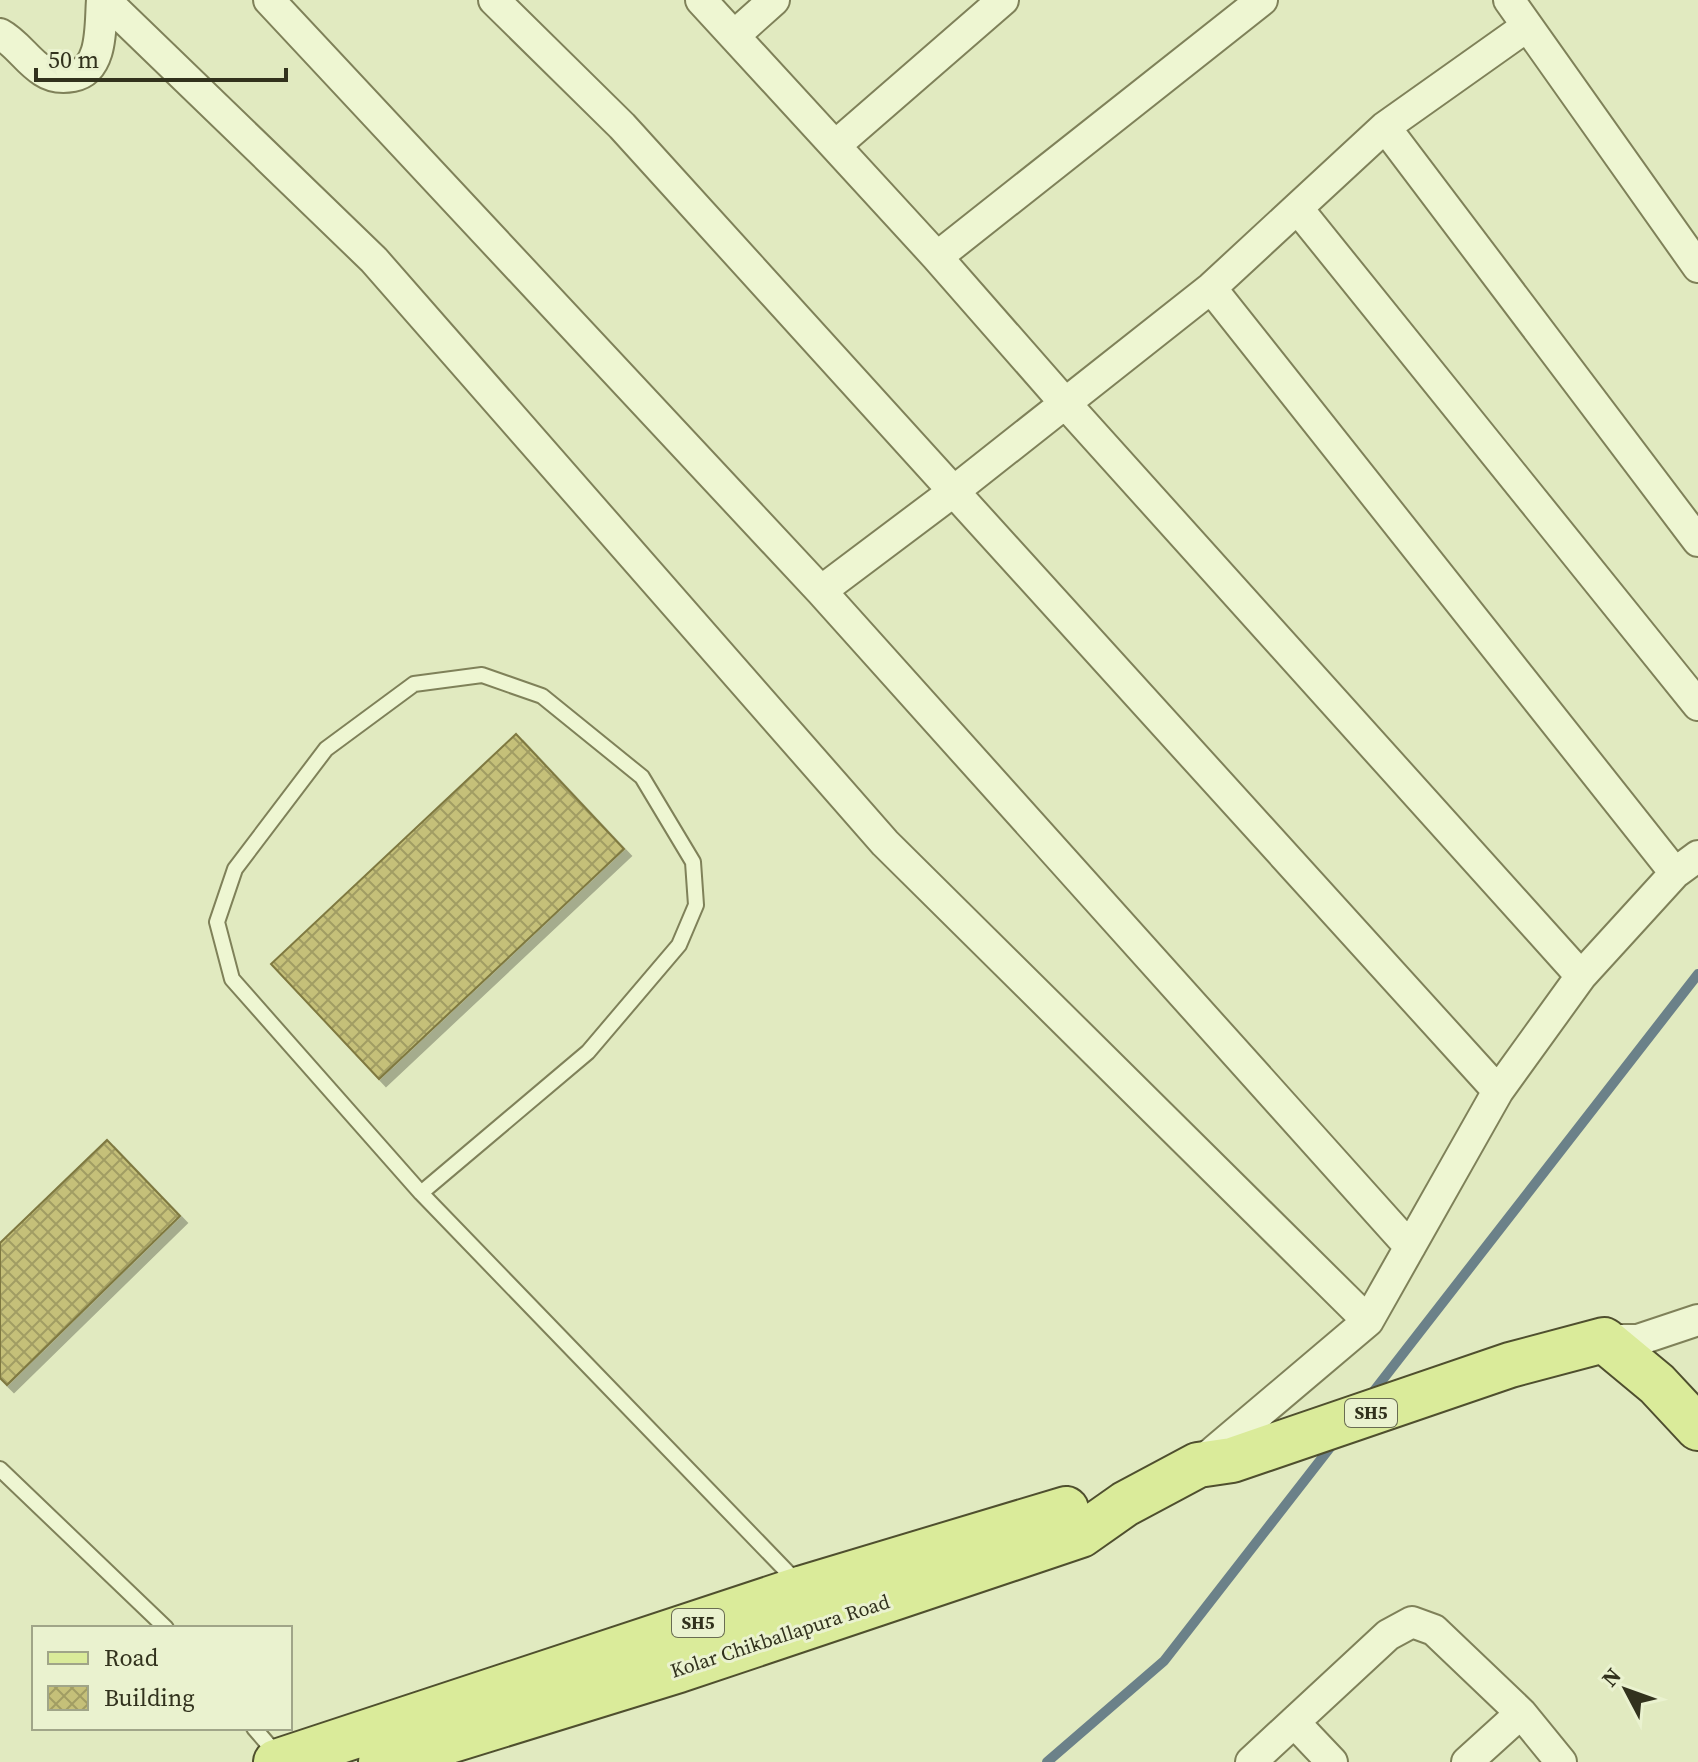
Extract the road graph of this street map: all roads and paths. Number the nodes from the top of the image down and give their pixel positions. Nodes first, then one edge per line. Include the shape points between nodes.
1 (269, 0) edge
2 (494, 0) edge
3 (701, 0) edge
4 (774, 0) edge
5 (1003, 0) edge
6 (1262, 0) edge
7 (1509, 0) edge
8 (110, 5) edge
9 (1526, 27) junction
10 (0, 34) edge
11 (735, 35) junction
12 (1385, 127) junction
13 (836, 145) junction
14 (1298, 209) junction
15 (937, 257) junction
16 (1698, 267) edge
17 (1211, 288) junction
18 (1065, 403) junction
19 (954, 491) junction
20 (1698, 541) edge
21 (821, 591) junction
22 (1698, 705) edge
23 (1687, 864) edge
24 (1581, 976) junction
25 (1498, 1091) junction
26 (421, 1193) junction
27 (1410, 1247) junction
28 (1698, 1320) edge
29 (1368, 1321) junction
30 (1604, 1340) junction
31 (1698, 1428) edge
32 (1215, 1463) junction
33 (0, 1469) edge
34 (1125, 1504) junction
35 (803, 1588) junction
36 (164, 1626) edge
37 (1521, 1713) junction
38 (1294, 1722) junction
39 (256, 1730) edge
40 (394, 1760) edge
41 (279, 1761) edge
42 (1251, 1762) edge
43 (1332, 1762) edge
44 (1467, 1762) edge
45 (1561, 1762) edge

1 - 21 street
2 - 19 street via 622,126
3 - 11 street
4 - 11 street
5 - 13 street
6 - 15 street
7 - 9 street
8 - 10 street via 98,49 82,74 54,77
8 - 29 street via 374,260 885,843
9 - 12 street
9 - 16 street
11 - 13 street
12 - 14 street
12 - 20 street
13 - 15 street
14 - 17 street
14 - 22 street
15 - 18 street
17 - 18 street
17 - 23 street
18 - 19 street
18 - 24 street
19 - 21 street
19 - 25 street
21 - 27 street
23 - 24 street
24 - 25 street
25 - 27 street
26 - 26 lane via 232,979 217,922 235,869 326,749 414,684 482,675 542,696 642,777 693,862 696,905 679,945 588,1052
26 - 35 lane
27 - 29 street
28 - 30 street via 1638,1340
29 - 32 street
30 - 31 main road via 1657,1384
30 - 32 main road, SH5 via 1510,1365
32 - 34 main road, SH5
33 - 36 lane
34 - 35 main road, SH5 via 1078,1506
34 - 40 main road, Kolar Chikballapura Road / SH5 via 1081,1535
35 - 41 main road, SH5
37 - 38 street via 1434,1630 1412,1622 1388,1635
37 - 44 street
37 - 45 street
38 - 42 street
38 - 43 street
39 - 41 lane

